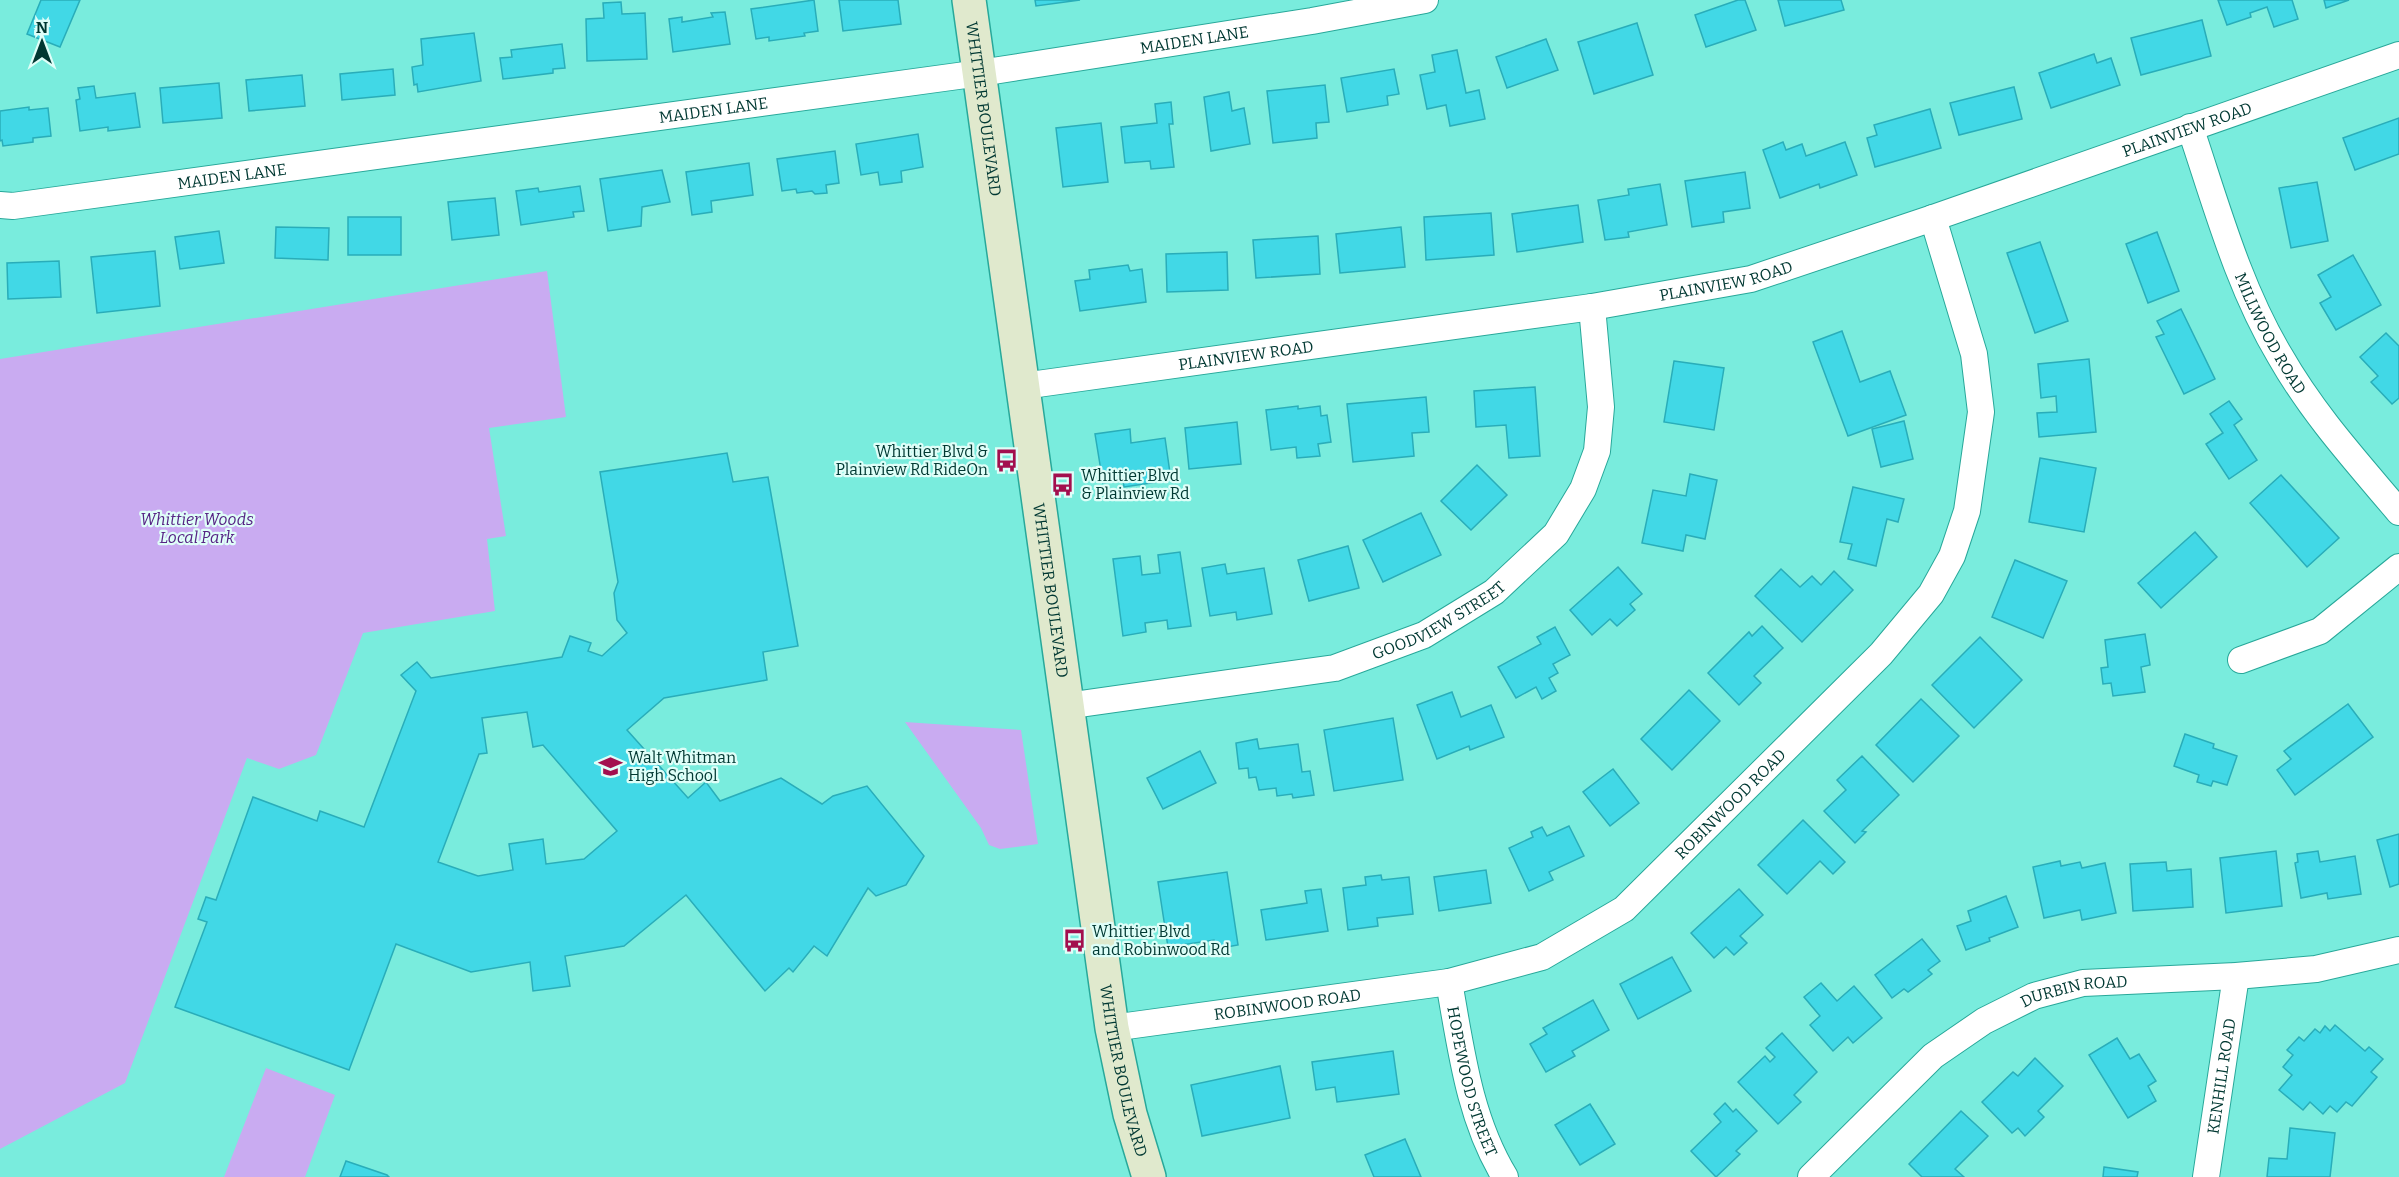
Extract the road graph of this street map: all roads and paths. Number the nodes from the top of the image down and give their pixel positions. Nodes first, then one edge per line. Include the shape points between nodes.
1 (969, 0) edge
2 (1425, 0) edge
3 (1309, 11) edge
4 (2399, 55) edge
5 (980, 74) junction
6 (2190, 127) junction
7 (0, 205) edge
8 (1933, 218) junction
9 (1592, 307) junction
10 (1023, 386) junction
11 (2399, 512) edge
12 (2399, 567) edge
13 (2241, 660) dead end
14 (1066, 706) junction
15 (2399, 950) edge
16 (2236, 976) junction
17 (1449, 982) junction
18 (1112, 1028) junction
19 (1149, 1177) edge
20 (1505, 1177) edge
21 (1811, 1177) edge
22 (2206, 1177) edge

1 - 5 street, WHITTIER BOULEVARD
2 - 3 street, MAIDEN LANE
3 - 5 street, MAIDEN LANE
4 - 6 street, PLAINVIEW ROAD
5 - 7 street, MAIDEN LANE
5 - 10 street, WHITTIER BOULEVARD
6 - 8 street, PLAINVIEW ROAD
6 - 11 street, MILLWOOD ROAD via 2238,269 2279,355 2322,422
8 - 9 street, PLAINVIEW ROAD via 1751,279
8 - 17 street, ROBINWOOD ROAD via 1974,354 1981,412 1967,511 1952,556 1931,594 1881,654 1624,909 1542,957
9 - 10 street, PLAINVIEW ROAD
9 - 14 street, GOODVIEW STREET via 1601,407 1597,451 1583,489 1556,534 1494,592 1424,635 1335,668
10 - 14 street, WHITTIER BOULEVARD
12 - 13 street via 2320,631
14 - 18 street, WHITTIER BOULEVARD
15 - 16 street, DURBIN ROAD via 2316,969
16 - 21 street, DURBIN ROAD via 2083,983 2034,996 1983,1021 1933,1056
16 - 22 street, KENHILL ROAD
17 - 18 street, ROBINWOOD ROAD
17 - 20 street, HOPEWOOD STREET via 1469,1091 1490,1152
18 - 19 street, WHITTIER BOULEVARD via 1130,1114

